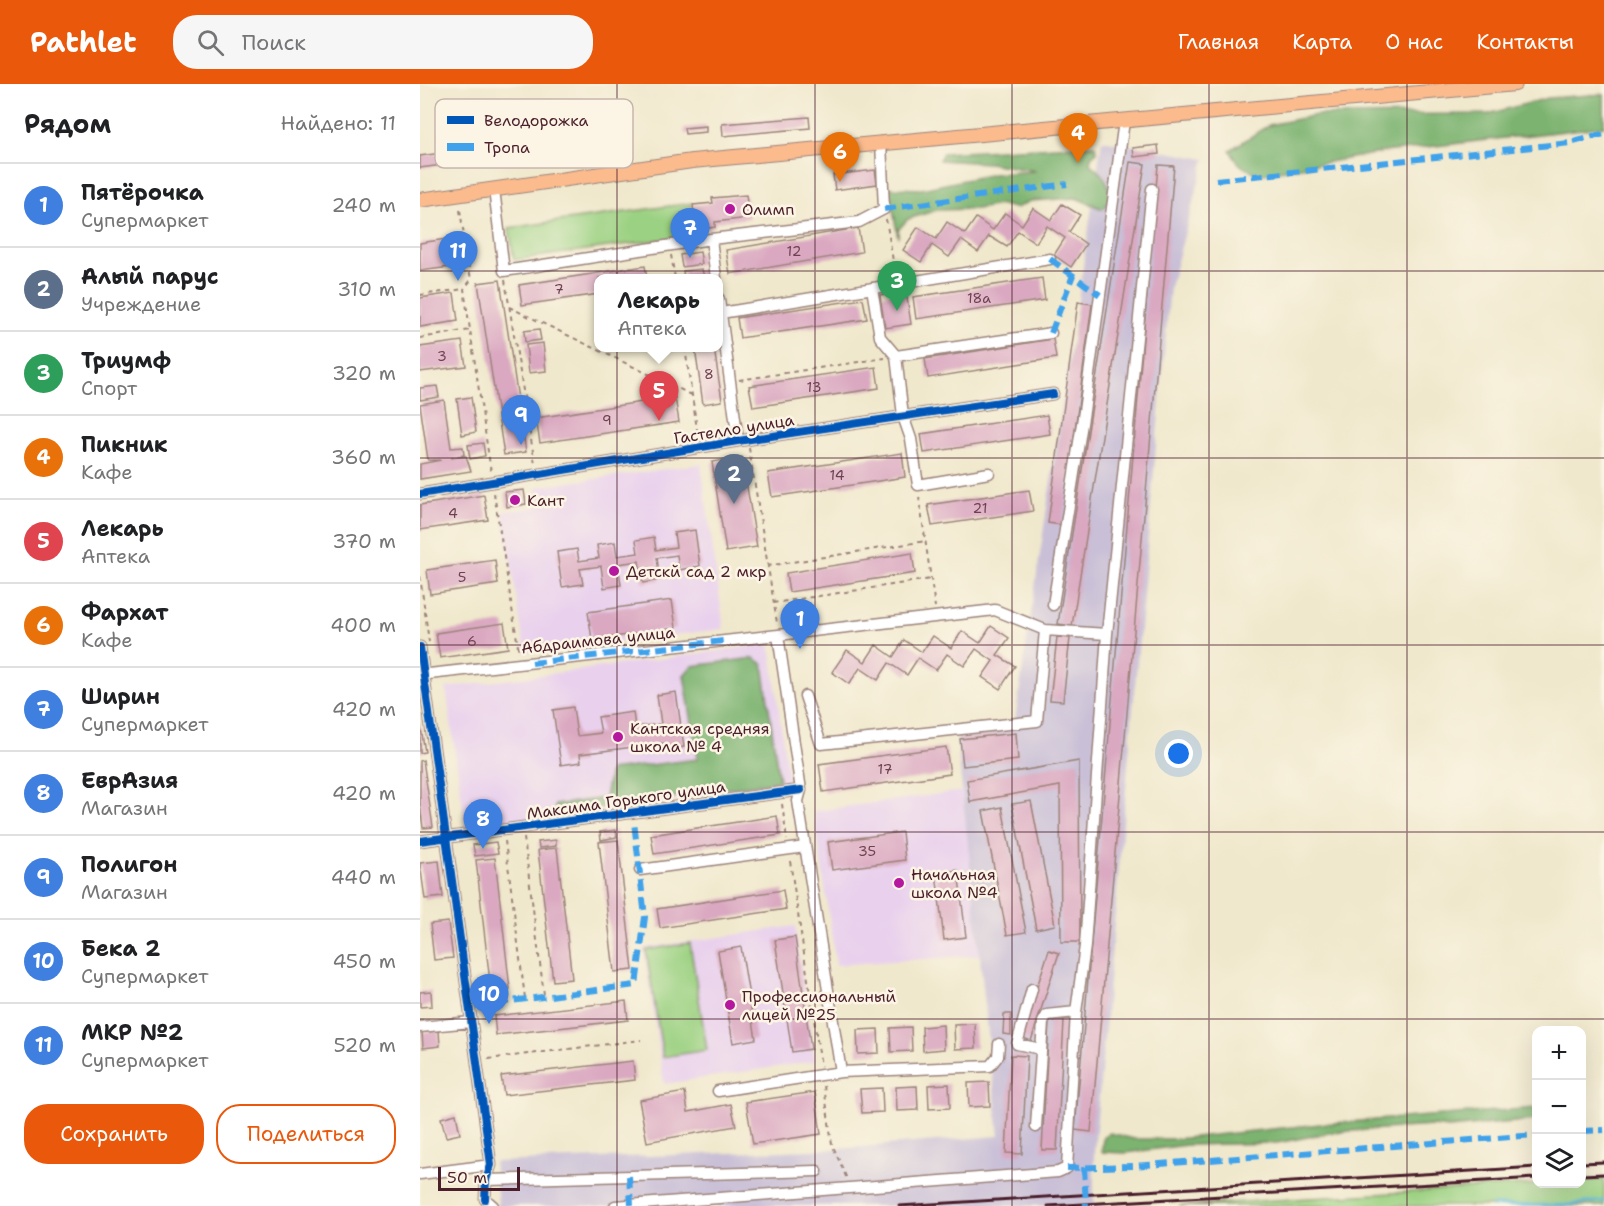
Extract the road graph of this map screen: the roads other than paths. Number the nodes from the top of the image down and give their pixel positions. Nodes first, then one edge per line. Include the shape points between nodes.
1 (1515, 84) edge
2 (1124, 121) junction
3 (881, 142) junction
4 (494, 189) junction
5 (1152, 189) dead end
6 (420, 200) edge
7 (711, 239) junction
8 (1050, 259) dead end
9 (715, 274) edge
10 (872, 288) junction
11 (723, 313) edge
12 (723, 328) edge
13 (1051, 333) dead end
14 (896, 356) junction
15 (1053, 394) dead end
16 (903, 416) junction
17 (743, 440) junction
18 (989, 473) dead end
19 (420, 494) edge
20 (1053, 605) dead end
21 (1045, 630) junction
22 (1107, 634) junction
23 (778, 635) junction
24 (420, 647) edge
25 (422, 675) edge
26 (805, 696) dead end
27 (801, 790) junction
28 (446, 838) junction
29 (420, 841) edge
30 (805, 847) junction
31 (640, 870) dead end
32 (1032, 990) dead end
33 (1076, 1012) junction
34 (471, 1022) junction
35 (420, 1027) edge
36 (999, 1044) dead end
37 (1041, 1049) junction
38 (841, 1072) junction
39 (718, 1091) dead end
40 (1036, 1127) dead end
41 (491, 1165) junction
42 (817, 1171) dead end
43 (420, 1173) edge
44 (486, 1180) junction
45 (489, 1202) edge
46 (615, 1206) edge

1 - 2 main road
2 - 3 main road
2 - 20 street
3 - 4 main road via 692,160
3 - 7 street via 884,209 859,222
4 - 6 main road
4 - 7 street via 504,271
5 - 22 street
7 - 9 street
8 - 10 street
10 - 11 street
10 - 14 street via 880,337
12 - 17 street
13 - 14 street
14 - 16 street
15 - 16 street, Гастелло улица
16 - 17 street, Гастелло улица
16 - 18 street via 918,485
17 - 19 street, Гастелло улица
21 - 22 street, Абдраимова улица
21 - 23 street, Абдраимова улица via 995,609
21 - 26 street via 1036,721 821,744
22 - 33 street via 1086,946
23 - 25 street, Абдраимова улица
23 - 27 street
24 - 25 street
25 - 28 street
27 - 28 street, Максима Горького улица
27 - 30 street via 798,801
28 - 29 street, Максима Горького улица
28 - 34 street
30 - 31 street
30 - 38 street
32 - 37 street via 1017,1044
33 - 37 street via 1047,1015
33 - 46 street via 1067,1168 1058,1172
34 - 35 street
34 - 41 street
36 - 38 street via 999,1056 990,1066
37 - 40 street
38 - 39 street
41 - 43 street
41 - 44 street
42 - 44 street
44 - 45 street

